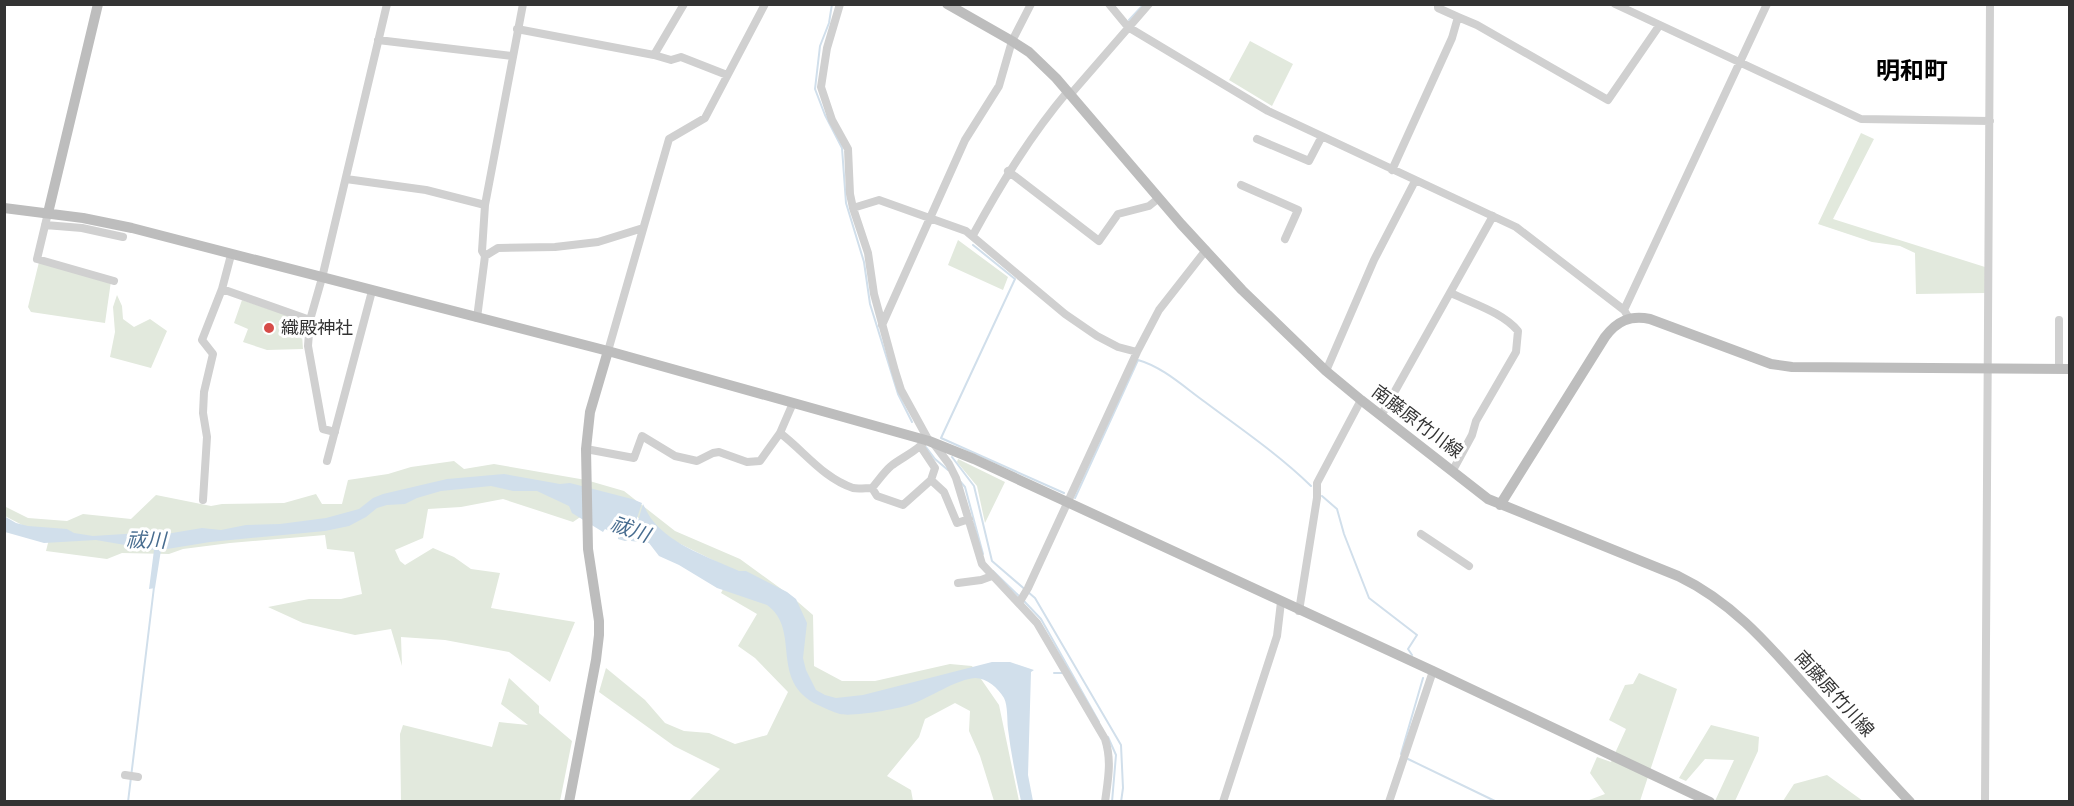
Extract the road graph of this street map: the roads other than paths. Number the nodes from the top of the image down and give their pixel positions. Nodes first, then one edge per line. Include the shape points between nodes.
1 (98, 4) edge
2 (387, 4) edge
3 (523, 4) edge
4 (684, 4) edge
5 (765, 4) edge
6 (840, 4) edge
7 (947, 4) edge
8 (1031, 4) edge
9 (1109, 4) edge
10 (1149, 4) edge
11 (1615, 4) edge
12 (1767, 4) edge
13 (1990, 4) edge
14 (1435, 6) edge
15 (1458, 17) junction
16 (1659, 26) junction
17 (1128, 27) junction
18 (517, 29) junction
19 (378, 40) junction
20 (1012, 41) junction
21 (654, 55) junction
22 (512, 56) junction
23 (1740, 62) junction
24 (727, 75) junction
25 (1069, 93) junction
26 (1990, 121) junction
27 (1321, 138) junction
28 (1257, 139) dead end
29 (1392, 170) junction
30 (1008, 171) junction
31 (346, 179) junction
32 (1415, 181) junction
33 (1241, 185) dead end
34 (1159, 198) junction
35 (485, 205) junction
36 (853, 208) junction
37 (4, 210) edge
38 (48, 213) junction
39 (1493, 216) junction
40 (931, 218) junction
41 (45, 225) junction
42 (643, 228) junction
43 (973, 235) junction
44 (123, 237) dead end
45 (1285, 239) dead end
46 (1206, 250) junction
47 (231, 255) junction
48 (485, 256) junction
49 (322, 278) junction
50 (114, 281) dead end
51 (222, 289) junction
52 (372, 291) junction
53 (1450, 293) junction
54 (1627, 314) junction
55 (477, 318) junction
56 (310, 320) junction
57 (2059, 320) dead end
58 (882, 325) junction
59 (608, 351) junction
60 (1137, 352) junction
61 (1988, 369) junction
62 (2064, 369) edge
63 (1326, 371) junction
64 (1360, 400) junction
65 (793, 403) junction
66 (1381, 416) junction
67 (334, 432) junction
68 (780, 433) junction
69 (927, 443) junction
70 (586, 449) junction
71 (327, 461) dead end
72 (1453, 471) junction
73 (931, 480) junction
74 (872, 488) junction
75 (203, 500) dead end
76 (1067, 504) junction
77 (1500, 505) junction
78 (969, 519) junction
79 (1420, 534) dead end
80 (1469, 566) dead end
81 (992, 576) junction
82 (958, 583) dead end
83 (1020, 601) junction
84 (1281, 602) junction
85 (1299, 610) junction
86 (1432, 671) junction
87 (125, 775) dead end
88 (138, 777) dead end
89 (569, 801) edge
90 (1105, 801) edge
91 (1223, 801) edge
92 (1389, 801) edge
93 (1710, 801) edge
94 (1910, 801) edge
95 (1985, 801) edge

1 - 38 street
2 - 19 street
3 - 18 street
4 - 21 street
5 - 24 street
6 - 36 street via 821,87 832,120 848,149
7 - 20 street, 南藤原竹川線
8 - 20 street
9 - 17 street
10 - 17 street
11 - 16 street
12 - 23 street
13 - 26 street
14 - 15 street
15 - 16 street via 1608,100
15 - 29 street
16 - 23 street
17 - 25 street
17 - 27 street via 1268,111
18 - 21 street
18 - 22 street
19 - 22 street
19 - 31 street
20 - 25 street, 南藤原竹川線 via 1029,52
20 - 40 street via 999,86 965,140
21 - 24 street via 671,60 681,57
22 - 35 street
23 - 26 street via 1861,119
23 - 54 street
24 - 42 street via 705,118 669,139
25 - 30 street via 1047,116
25 - 34 street, 南藤原竹川線
26 - 61 street
27 - 28 street via 1308,161
27 - 29 street
29 - 32 street
30 - 34 street via 1100,241 1118,214 1149,206
30 - 43 street
31 - 35 street via 426,190
31 - 49 street
32 - 39 street
32 - 63 street via 1374,260
33 - 45 street via 1298,210
34 - 46 street, 南藤原竹川線
35 - 48 street
36 - 40 street via 879,200
36 - 58 street via 868,253
37 - 38 street
38 - 41 street
38 - 47 street via 102,222
39 - 53 street
39 - 54 street via 1525,234
40 - 43 street
40 - 58 street
41 - 44 street
41 - 50 street via 37,259
42 - 48 street via 598,242 498,248
42 - 59 street
43 - 60 street via 1065,314 1096,336
46 - 60 street via 1159,310
46 - 63 street, 南藤原竹川線
47 - 49 street
47 - 51 street
48 - 55 street
49 - 52 street
49 - 56 street
51 - 56 street
51 - 75 street via 202,340 213,354 204,392 207,437
52 - 55 street
52 - 67 street
53 - 66 street
53 - 72 street via 1495,314 1518,331 1516,352 1476,421
54 - 61 street via 1782,366
54 - 77 street via 1605,337
55 - 59 street
56 - 67 street via 308,346 323,429
57 - 62 street
58 - 69 street via 901,390
59 - 65 street
59 - 70 street via 590,412
60 - 76 street
61 - 62 street
61 - 95 street
63 - 64 street, 南藤原竹川線
64 - 66 street, 南藤原竹川線
64 - 85 street via 1317,483
65 - 68 street
65 - 69 street
66 - 72 street, 南藤原竹川線
67 - 71 street
68 - 70 street via 760,461 747,462 719,452 697,461 675,456 642,436 634,458
68 - 74 street via 837,480 854,488
69 - 73 street via 935,468
69 - 74 street via 888,468
69 - 76 street via 974,459
69 - 78 street via 951,467
70 - 89 street via 589,567 599,635
72 - 77 street, 南藤原竹川線
73 - 74 street via 903,506 877,496
73 - 78 street via 944,492 957,523
76 - 83 street
76 - 84 street
77 - 94 street, 南藤原竹川線 via 1702,587 1760,635
78 - 81 street via 980,558
79 - 80 street
81 - 82 street
81 - 83 street
83 - 90 street via 1105,739 1110,766
84 - 85 street
84 - 91 street via 1277,636
85 - 86 street
86 - 92 street
86 - 93 street
87 - 88 street

